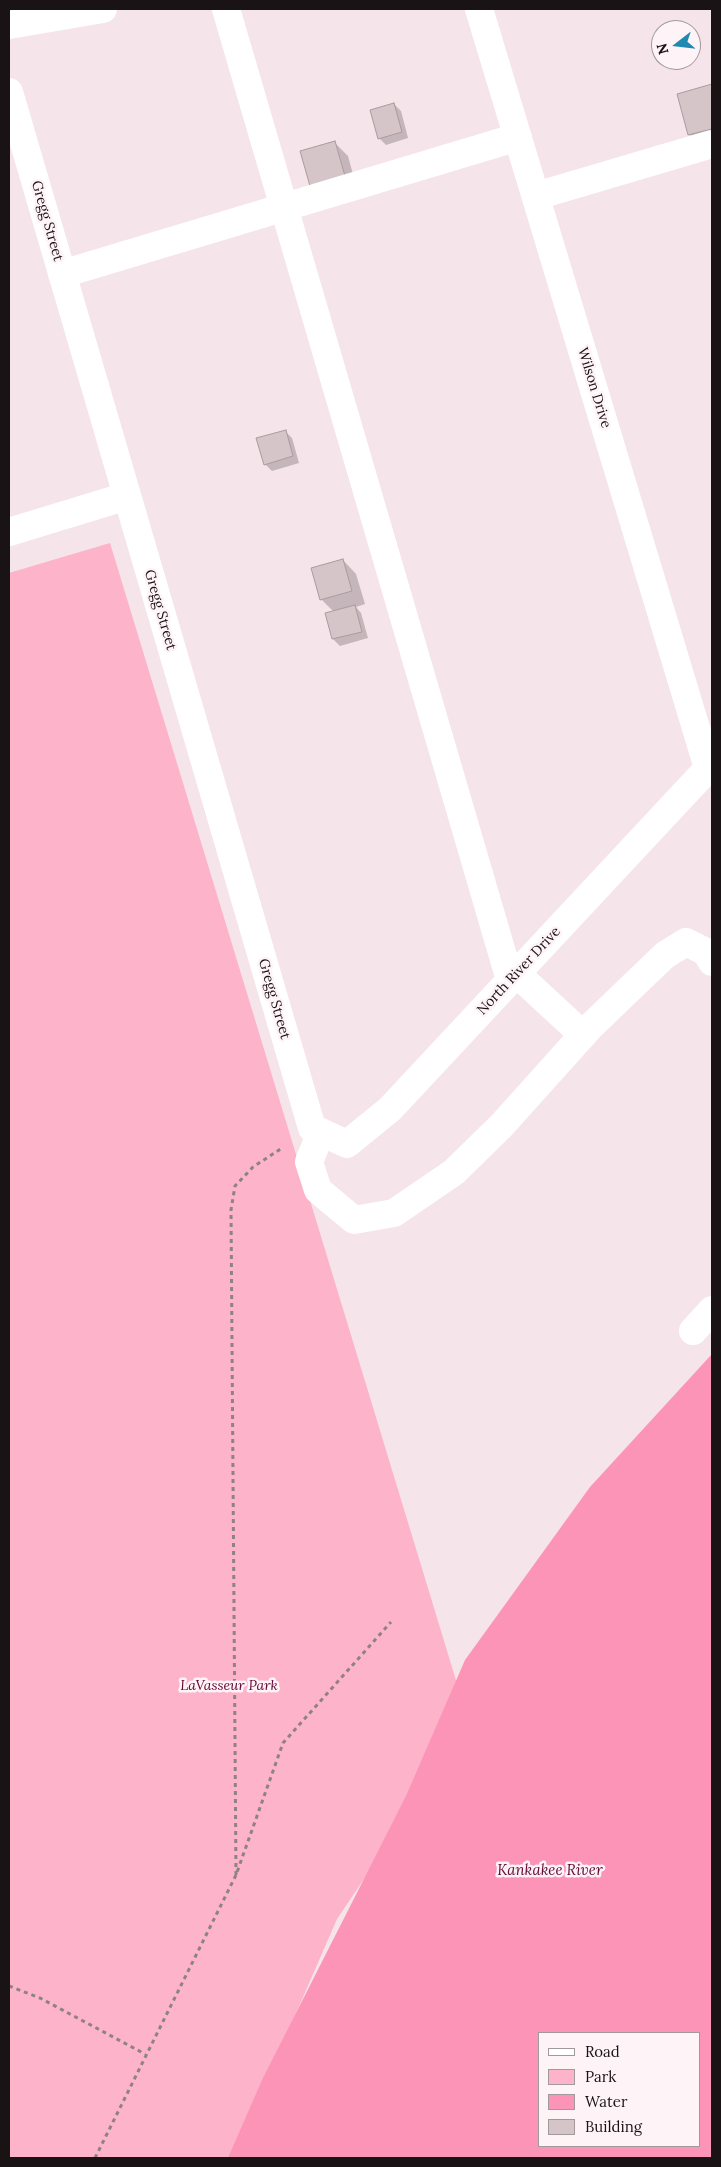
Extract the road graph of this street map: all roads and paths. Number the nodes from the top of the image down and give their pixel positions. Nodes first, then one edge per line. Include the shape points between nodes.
1 (103, 9) edge
2 (226, 9) edge
3 (479, 9) edge
4 (9, 25) edge
5 (9, 92) edge
6 (518, 137) junction
7 (712, 144) edge
8 (536, 196) junction
9 (284, 207) junction
10 (62, 274) junction
11 (127, 496) junction
12 (9, 532) edge
13 (710, 766) edge
14 (712, 962) edge
15 (513, 977) junction
16 (583, 1035) junction
17 (316, 1130) junction
18 (712, 1310) edge
19 (693, 1331) dead end
20 (391, 1622) dead end
21 (236, 1875) junction
22 (9, 1986) edge
23 (145, 2054) junction
24 (95, 2158) edge

1 - 4 street
2 - 9 street
3 - 6 street, Wilson Drive
5 - 10 street, Gregg Street
6 - 8 street, Wilson Drive
6 - 9 street
7 - 8 street
8 - 13 street, Wilson Drive
9 - 10 street
9 - 15 street
10 - 11 street, Gregg Street
11 - 12 street
11 - 17 street, Gregg Street
13 - 15 street, North River Drive
14 - 16 street via 706,952 686,942 664,955
15 - 16 street
15 - 17 street, North River Drive via 390,1109 347,1144
16 - 17 street via 502,1125 454,1172 394,1213 354,1220 318,1190 309,1162
17 - 21 path via 253,1167 235,1186 232,1210
18 - 19 street
20 - 21 path via 283,1743
21 - 23 path
22 - 23 path via 40,1998
23 - 24 path

